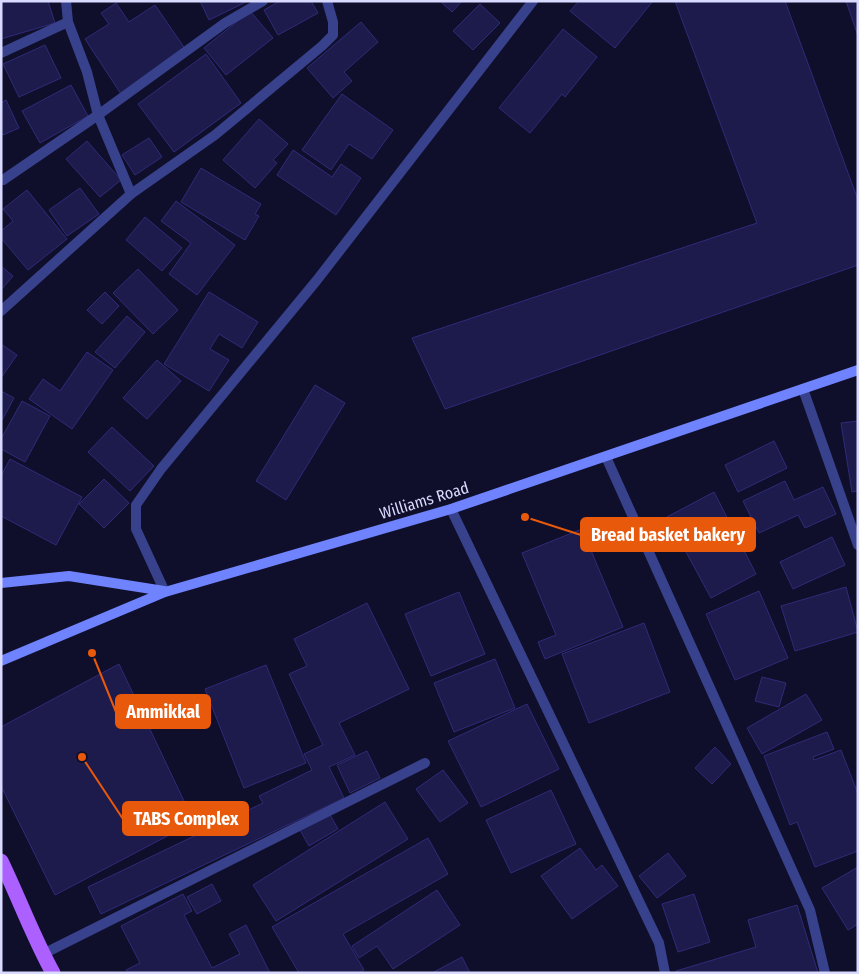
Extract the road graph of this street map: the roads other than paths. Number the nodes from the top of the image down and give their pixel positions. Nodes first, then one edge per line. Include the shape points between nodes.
1 (66, 1) edge
2 (263, 1) edge
3 (326, 1) edge
4 (534, 1) edge
5 (68, 22) junction
6 (1, 53) edge
7 (98, 115) junction
8 (2, 180) dead end
9 (131, 194) junction
10 (1, 312) edge
11 (858, 370) edge
12 (803, 389) junction
13 (606, 457) junction
14 (451, 509) junction
15 (858, 545) edge
16 (1, 583) edge
17 (165, 592) junction
18 (1, 661) edge
19 (425, 763) dead end
20 (1, 861) edge
21 (43, 954) junction
22 (53, 973) edge
23 (665, 973) edge
24 (825, 973) edge

1 - 5 street
2 - 7 street via 225,23
3 - 9 street via 333,22 333,35 215,135
4 - 17 street via 317,280 161,469 136,504 136,529
5 - 6 street
5 - 7 street via 87,72
7 - 8 street
7 - 9 street
9 - 10 street
11 - 12 street, Williams Road
12 - 13 street, Williams Road
12 - 15 street
13 - 14 street, Williams Road
13 - 24 street via 810,910
14 - 17 street, Williams Road
14 - 23 street via 659,943
16 - 17 street via 69,576
17 - 18 street, Williams Road
19 - 21 street
20 - 21 main road
21 - 22 main road

